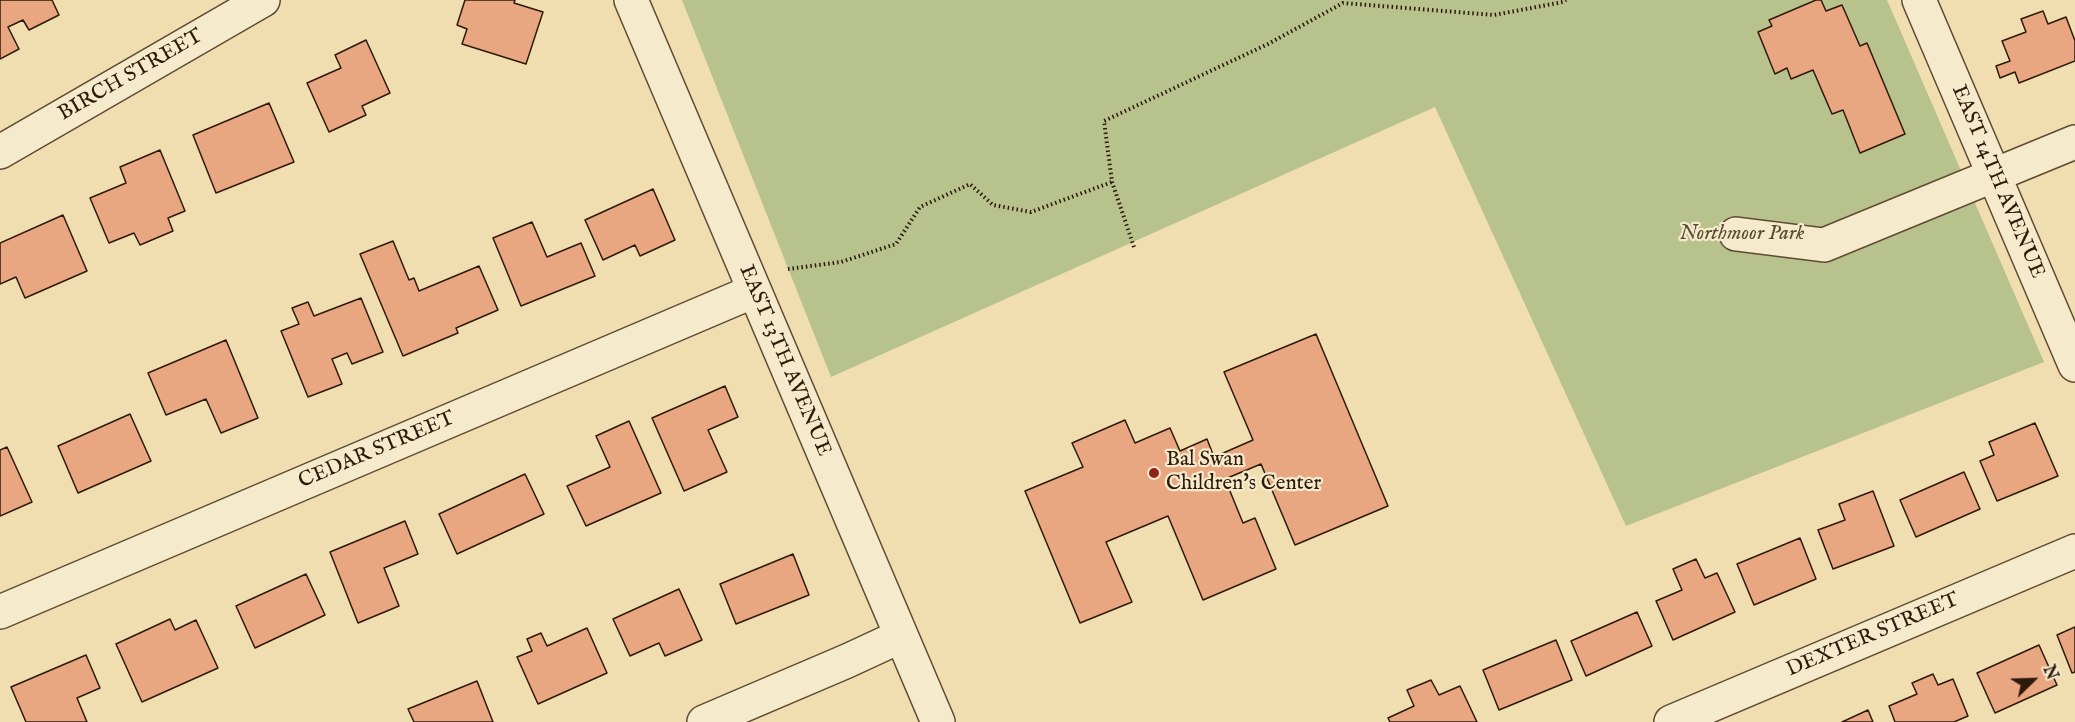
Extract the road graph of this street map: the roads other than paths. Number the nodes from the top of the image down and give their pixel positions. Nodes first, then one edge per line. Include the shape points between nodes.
1 (263, 0) edge
2 (632, 0) edge
3 (1919, 0) edge
4 (2075, 142) edge
5 (0, 152) edge
6 (1995, 176) junction
7 (1736, 234) dead end
8 (754, 291) junction
9 (2075, 365) edge
10 (2075, 551) edge
11 (0, 612) edge
12 (901, 636) junction
13 (704, 722) edge
14 (938, 722) edge
15 (1671, 722) edge

1 - 5 street, BIRCH STREET
2 - 8 street, EAST 13TH AVENUE
3 - 6 street, EAST 14TH AVENUE
4 - 6 street
6 - 7 street via 1824,244
6 - 9 street, EAST 14TH AVENUE
8 - 11 street, CEDAR STREET
8 - 12 street, EAST 13TH AVENUE
10 - 15 street, DEXTER STREET
12 - 13 street
12 - 14 street, EAST 13TH AVENUE

